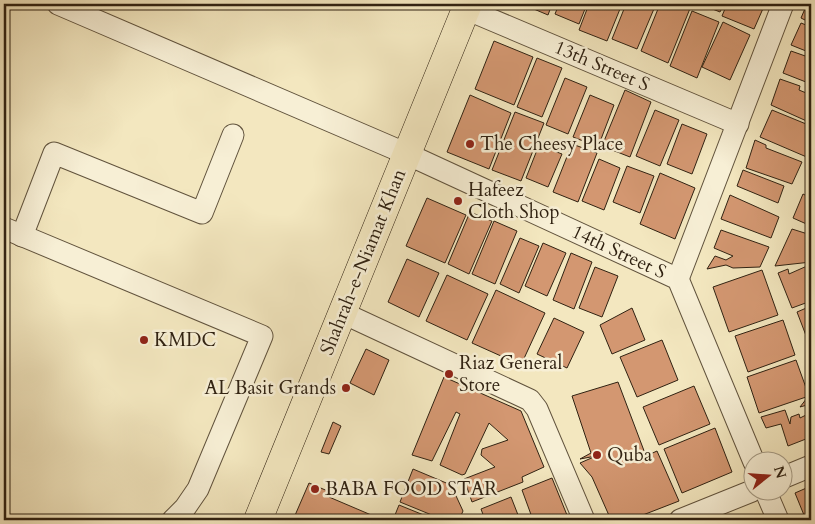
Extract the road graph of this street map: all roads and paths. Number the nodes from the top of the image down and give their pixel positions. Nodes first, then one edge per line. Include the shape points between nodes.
1 (58, 4) edge
2 (783, 4) edge
3 (467, 6) edge
4 (738, 124) junction
5 (233, 135) dead end
6 (407, 154) junction
7 (13, 232) edge
8 (678, 279) junction
9 (343, 314) junction
10 (750, 452) edge
11 (811, 466) edge
12 (792, 474) edge
13 (742, 495) edge
14 (770, 502) edge
15 (173, 520) edge
16 (258, 520) edge
17 (584, 520) edge
18 (680, 520) edge
19 (778, 520) edge

1 - 6 street, 14th Street S
2 - 4 street
3 - 4 street, 13th Street S
3 - 6 main road, Shahrah-e-Niamat Khan
4 - 8 street
5 - 7 street via 202,213 54,153
6 - 8 street, 14th Street S
6 - 9 main road, Shahrah-e-Niamat Khan
7 - 15 street via 262,336 198,489
8 - 10 street, 14th Street S
9 - 16 main road, Shahrah-e-Niamat Khan
9 - 17 street via 530,400
11 - 12 street
13 - 18 street
14 - 19 street

